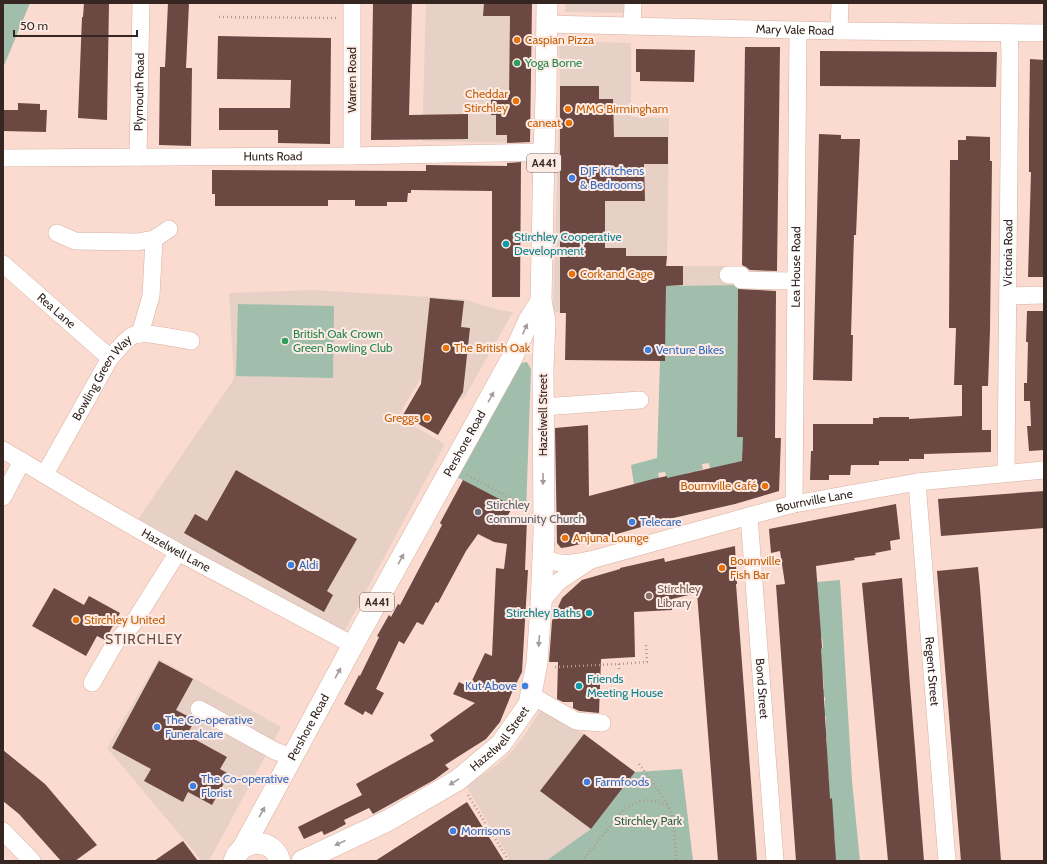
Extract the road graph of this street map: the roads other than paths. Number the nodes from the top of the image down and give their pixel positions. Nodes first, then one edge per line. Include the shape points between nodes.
1 (141, 3) edge
2 (547, 3) edge
3 (633, 3) edge
4 (840, 3) edge
5 (352, 11) edge
6 (546, 24) junction
7 (632, 26) junction
8 (798, 30) junction
9 (839, 31) junction
10 (1010, 33) junction
11 (1044, 33) edge
12 (544, 152) junction
13 (352, 156) junction
14 (138, 157) junction
15 (3, 158) edge
16 (169, 230) dead end
17 (57, 233) dead end
18 (154, 239) junction
19 (3, 264) edge
20 (728, 275) dead end
21 (796, 281) junction
22 (1044, 295) edge
23 (1008, 296) junction
24 (542, 301) junction
25 (140, 334) junction
26 (191, 341) dead end
27 (110, 358) junction
28 (512, 358) junction
29 (543, 369) junction
30 (640, 400) dead end
31 (543, 407) junction
32 (3, 450) edge
33 (22, 461) junction
34 (1044, 470) edge
35 (1006, 473) junction
36 (45, 474) junction
37 (917, 482) junction
38 (3, 497) edge
39 (794, 504) junction
40 (749, 516) junction
41 (178, 552) junction
42 (543, 556) junction
43 (591, 560) junction
44 (541, 602) junction
45 (353, 645) junction
46 (92, 683) dead end
47 (531, 695) junction
48 (199, 709) dead end
49 (602, 723) dead end
50 (292, 757) junction
51 (3, 831) edge
52 (239, 854) edge
53 (32, 861) edge
54 (280, 861) edge
55 (302, 861) edge
56 (775, 861) edge
57 (947, 861) edge

1 - 14 street, Plymouth Road
2 - 6 main road, A441
3 - 7 street
4 - 9 street
5 - 13 street, Warren Road
6 - 7 street, Mary Vale Road
6 - 12 main road, A441
7 - 8 street, Mary Vale Road
8 - 9 street, Mary Vale Road
8 - 21 street, Lea House Road
9 - 10 street, Mary Vale Road
10 - 11 street, Mary Vale Road
10 - 23 street, Victoria Road
12 - 13 street, Hunts Road
12 - 24 main road, A441
13 - 14 street, Hunts Road
14 - 15 street, Hunts Road
16 - 18 street
17 - 18 street via 75,241 137,242
18 - 25 street via 150,296
19 - 27 street, Rea Lane
20 - 21 street via 741,275 741,280
21 - 39 street, Lea House Road
22 - 23 street
23 - 35 street, Victoria Road
28 -> 24 main road, Pershore Road / A441 via 529,320
24 - 29 main road, Hazelwell Street / A441 via 546,321
25 - 26 street, Bowling Green Way
25 - 27 street, Bowling Green Way via 133,335
27 - 36 street, Bowling Green Way
28 - 29 main road via 521,350 532,352
45 -> 28 main road, Pershore Road / A441
29 - 31 main road, Hazelwell Street / A441
30 - 31 street
31 -> 42 main road, Hazelwell Street / A441
32 - 33 street, Hazelwell Lane
33 - 36 street, Hazelwell Lane
33 - 38 street
34 - 35 street, Bournville Lane
35 - 37 street, Bournville Lane
36 - 41 street, Hazelwell Lane
37 - 39 street, Bournville Lane
37 - 57 street, Regent Street
39 - 40 street, Bournville Lane
40 - 43 street, Bournville Lane
40 - 56 street, Bond Street
41 - 45 street, Hazelwell Lane
41 - 46 street via 132,625 115,643
42 - 43 street, Bournville Lane via 556,563
42 - 44 main road, Hazelwell Street / A441
43 - 44 street, Bournville Lane via 558,582
44 -> 47 main road, Hazelwell Street / A441 via 537,663
50 -> 45 main road, Pershore Road / A441
47 - 49 street via 576,721
47 -> 55 main road, Hazelwell Street / A441 via 529,704 501,744 458,780 388,821
48 - 50 street via 275,751
52 -> 50 main road, Pershore Road / A441
51 - 53 street
52 - 54 main road via 251,843 259,842 274,850

